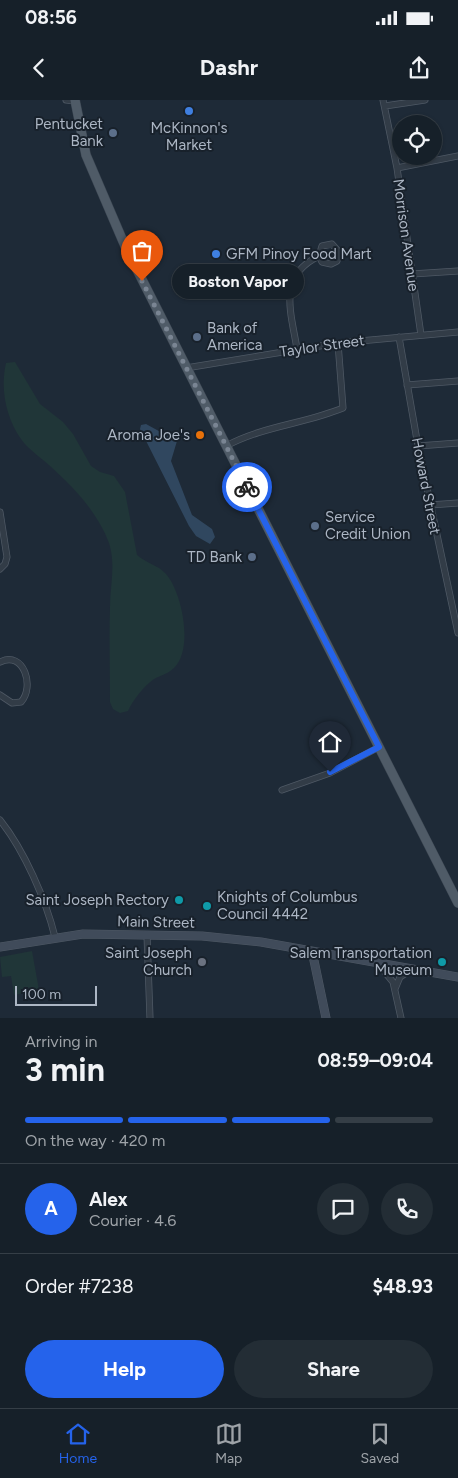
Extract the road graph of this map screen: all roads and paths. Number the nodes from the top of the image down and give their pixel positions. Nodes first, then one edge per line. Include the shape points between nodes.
1 (73, 100) edge
2 (425, 100) edge
3 (384, 103) edge
4 (458, 156) edge
5 (397, 168) junction
6 (319, 256) dead end
7 (458, 271) edge
8 (412, 274) junction
9 (458, 332) edge
10 (421, 335) junction
11 (399, 337) junction
12 (338, 343) junction
13 (297, 349) junction
14 (186, 368) junction
15 (458, 381) edge
16 (407, 385) junction
17 (458, 443) edge
18 (226, 446) junction
19 (418, 446) junction
20 (458, 503) edge
21 (430, 505) junction
22 (0, 512) edge
23 (0, 568) edge
24 (458, 633) edge
25 (0, 662) edge
26 (0, 695) edge
27 (379, 747) junction
28 (282, 790) dead end
29 (0, 820) edge
30 (458, 903) edge
31 (147, 935) junction
32 (55, 937) junction
33 (0, 948) edge
34 (312, 951) junction
35 (378, 964) junction
36 (412, 970) junction
37 (458, 977) edge
38 (395, 989) junction
39 (150, 1018) edge
40 (326, 1018) edge
41 (401, 1018) edge

1 - 14 main road via 82,144 95,179
2 - 3 street
3 - 5 street, Morrison Avenue
4 - 5 street
5 - 8 street, Morrison Avenue
6 - 13 street via 302,267 290,288
7 - 8 street
8 - 10 street, Morrison Avenue
9 - 10 street, Taylor Street
10 - 11 street, Taylor Street
11 - 12 street, Taylor Street
11 - 16 street, Howard Street
12 - 13 street, Taylor Street
12 - 18 street via 343,408 292,425 255,432
13 - 14 street, Taylor Street
14 - 18 main road
15 - 16 street
16 - 19 street, Howard Street
17 - 19 street
18 - 27 main road
19 - 21 street, Howard Street
20 - 21 street
21 - 24 street, Howard Street
22 - 23 street via 7,558
25 - 26 street via 10,658 18,661 27,680 21,702 12,703
27 - 28 street via 330,772
27 - 30 main road
29 - 32 street via 20,852
31 - 32 main road, Main Street
31 - 34 main road, Main Street via 236,939
31 - 39 street
32 - 33 main road, Main Street
34 - 35 main road, Main Street
34 - 40 main road
35 - 36 main road, Main Street
35 - 38 street via 390,976
36 - 37 main road, Main Street
36 - 38 street via 400,977
38 - 41 street

